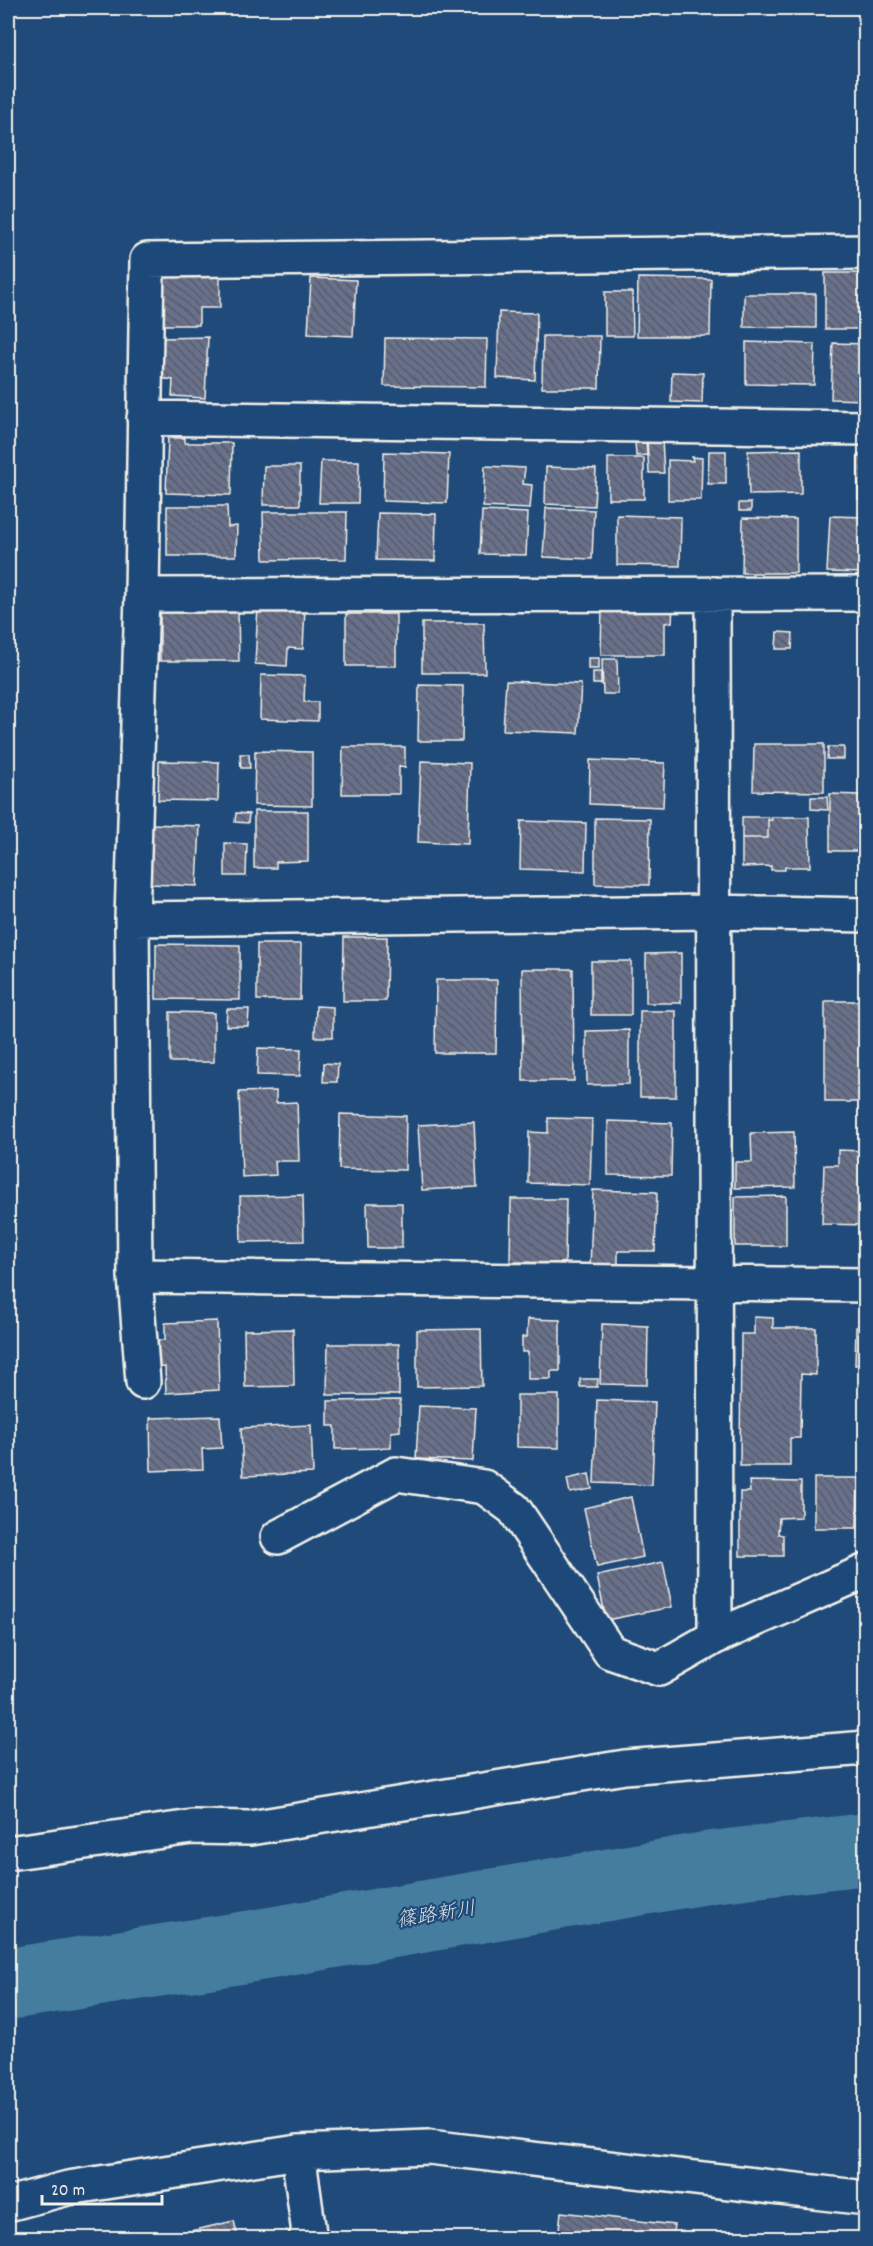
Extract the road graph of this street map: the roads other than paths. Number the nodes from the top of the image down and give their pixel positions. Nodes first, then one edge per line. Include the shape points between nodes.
1 (866, 252) edge
2 (144, 418) junction
3 (866, 428) edge
4 (713, 594) junction
5 (866, 594) edge
6 (142, 595) junction
7 (713, 912) junction
8 (866, 915) edge
9 (132, 919) junction
10 (135, 1276) junction
11 (713, 1282) junction
12 (866, 1285) edge
13 (143, 1383) dead end
14 (278, 1537) dead end
15 (866, 1571) edge
16 (715, 1637) junction
17 (866, 1748) edge
18 (8, 1853) edge
19 (298, 2152) junction
20 (866, 2198) edge
21 (8, 2204) edge
22 (306, 2238) edge

1 - 2 street via 147,260
2 - 3 street
2 - 6 street
4 - 5 street
4 - 6 street
4 - 7 street
6 - 9 street
7 - 8 street
7 - 9 street
7 - 11 street
9 - 10 street
10 - 11 street
10 - 13 street
11 - 12 street
11 - 16 street
14 - 16 street via 396,1474 484,1488 514,1509 610,1652 659,1669
15 - 16 street
17 - 18 street via 625,1767 250,1828 192,1827
19 - 20 street via 429,2147
19 - 21 street via 68,2188
19 - 22 street via 309,2233

